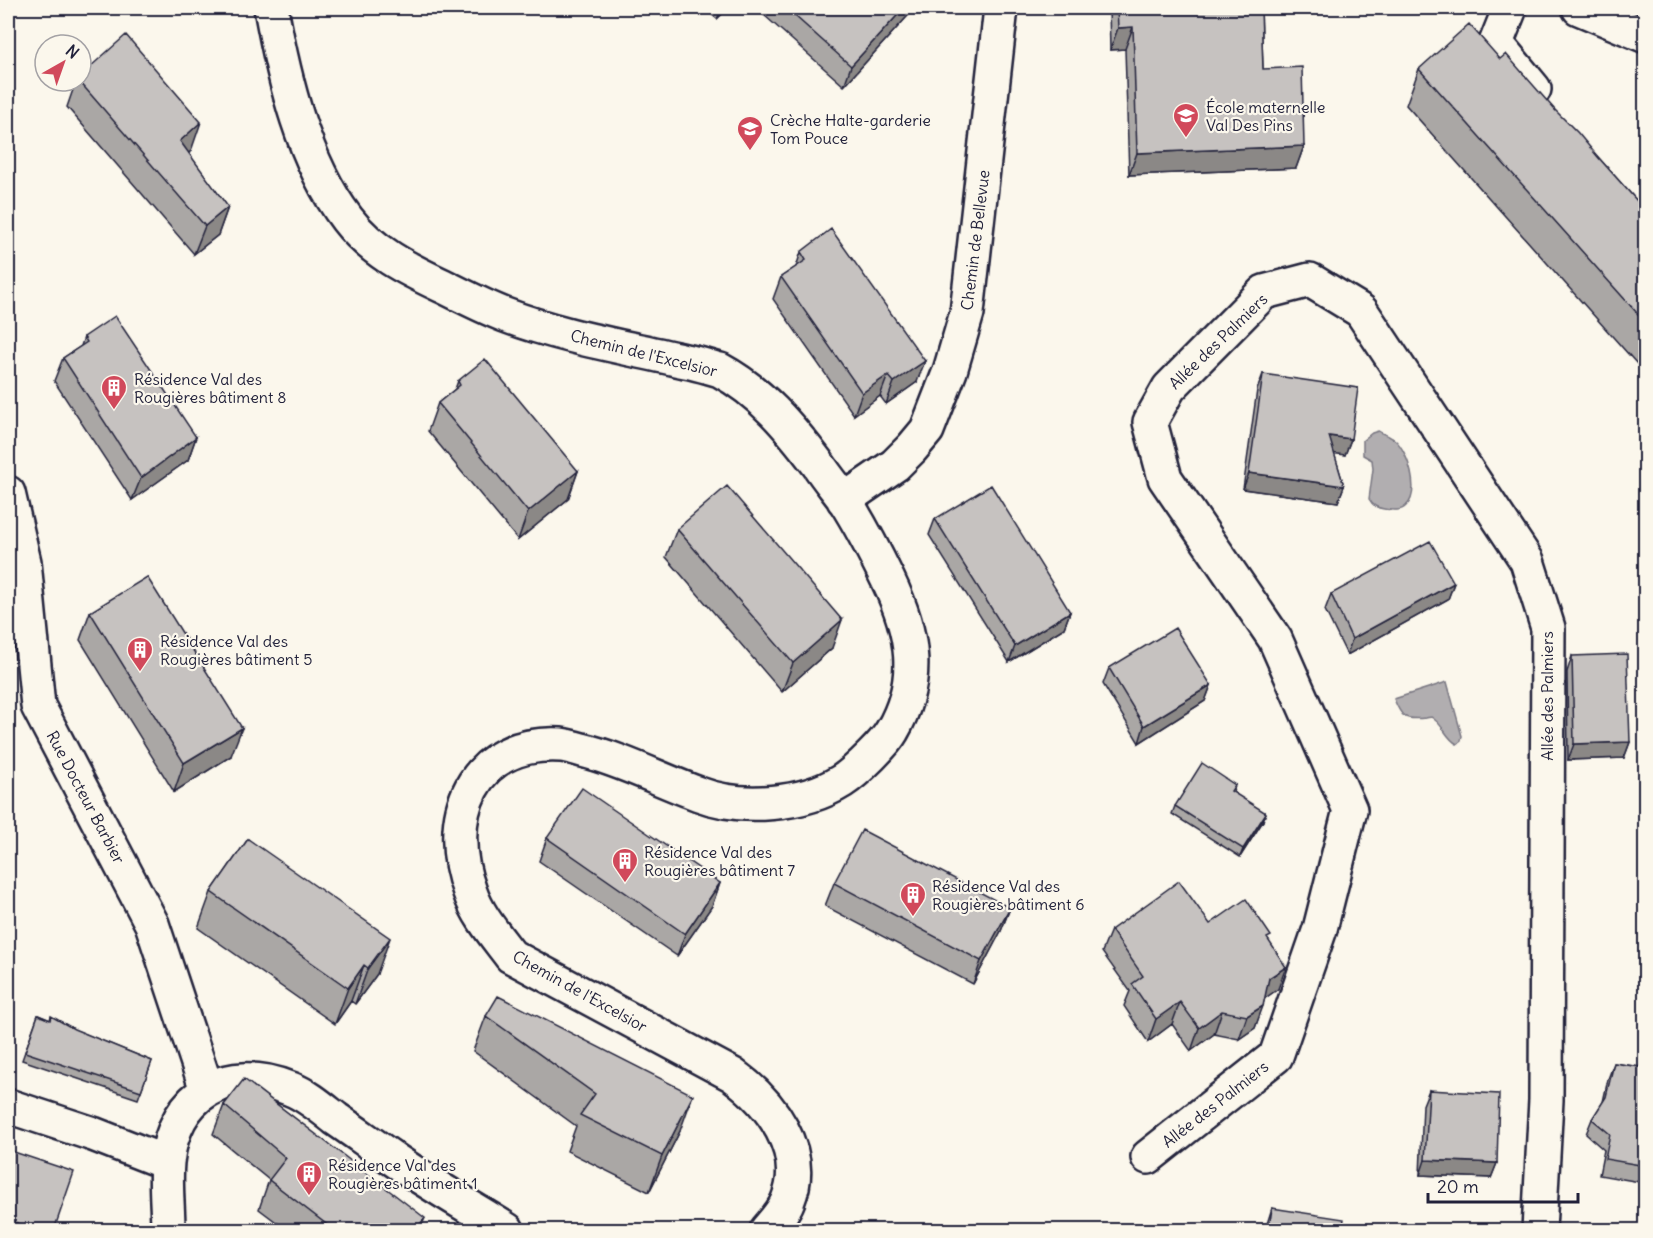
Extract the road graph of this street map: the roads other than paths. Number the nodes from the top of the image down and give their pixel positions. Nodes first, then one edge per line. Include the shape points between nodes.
1 (271, 8) edge
2 (1001, 8) edge
3 (1510, 8) edge
4 (1579, 8) edge
5 (1646, 36) edge
6 (1549, 108) edge
7 (8, 493) edge
8 (844, 500) junction
9 (207, 1090) junction
10 (8, 1107) edge
11 (1148, 1157) dead end
12 (167, 1162) junction
13 (168, 1230) edge
14 (507, 1230) edge
15 (767, 1230) edge
16 (1539, 1230) edge

1 - 8 street, Chemin de l'Excelsior via 290,89 315,163 348,221 366,240 405,268 502,314 548,330 720,370 776,412
2 - 8 street, Chemin de Bellevue via 967,313 950,371 927,430 895,465
3 - 6 street via 1496,43
4 - 5 street
7 - 9 street, Rue Docteur Barbier via 24,562 38,706 152,924
8 - 15 street, Chemin de l'Excelsior via 889,582 911,644 911,676 901,717 890,736 860,767 817,792 790,800 748,803 701,795 593,753 563,745 537,746 513,750 484,769 472,786 460,823 461,861 471,895 511,956 725,1070 751,1089 773,1114 789,1144 794,1174 788,1202
9 - 12 street via 178,1121
9 - 14 street via 238,1079 256,1079 292,1089
10 - 12 street
11 - 16 street, Allée des Palmiers via 1276,1056 1320,929 1350,810 1275,639 1165,478 1150,422 1169,387 1264,292 1310,280 1361,311 1527,561 1548,628 1546,1100
12 - 13 street

